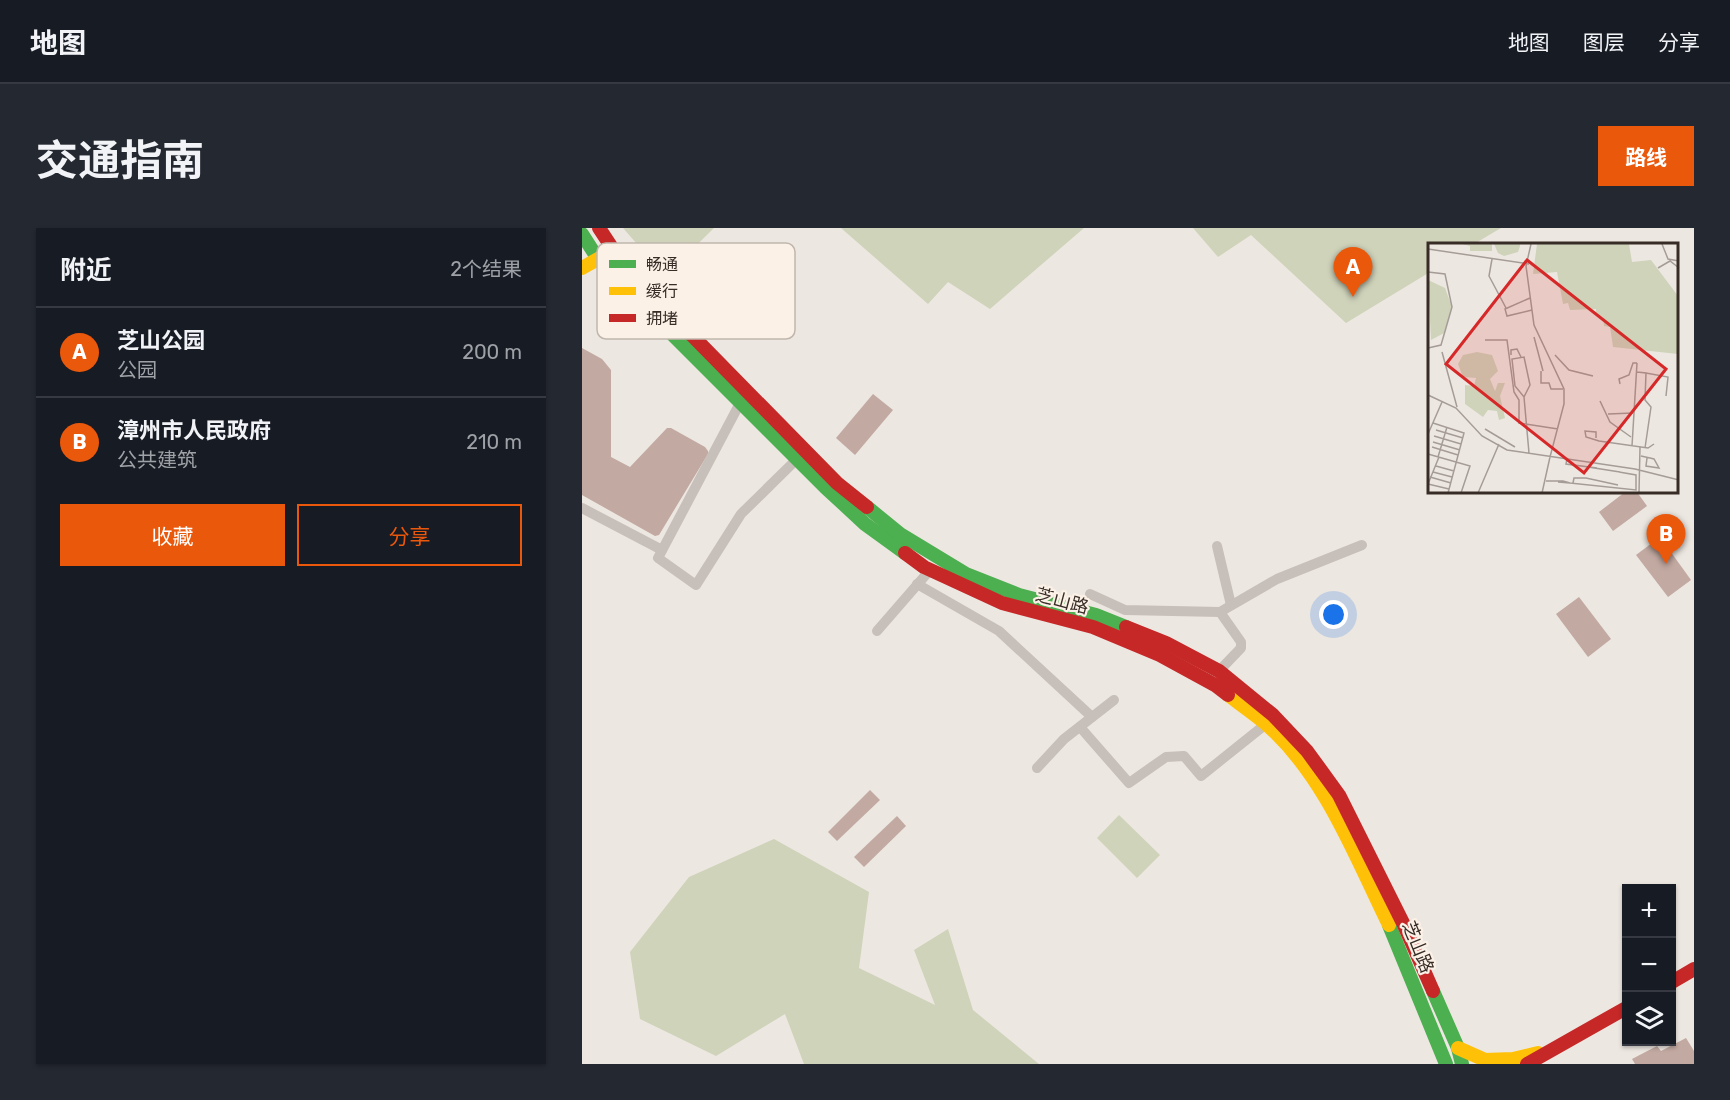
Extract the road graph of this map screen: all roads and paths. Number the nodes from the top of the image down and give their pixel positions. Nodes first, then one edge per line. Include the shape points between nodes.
1 (602, 232) edge
2 (584, 243) edge
3 (597, 258) edge
4 (597, 260) edge
5 (582, 268) edge
6 (677, 339) edge
7 (696, 339) edge
8 (740, 403) junction
9 (797, 459) junction
10 (582, 508) edge
11 (1362, 545) dead end
12 (1217, 546) dead end
13 (662, 550) junction
14 (930, 570) junction
15 (917, 584) junction
16 (1090, 594) dead end
17 (1232, 605) junction
18 (1221, 612) junction
19 (877, 631) dead end
20 (1219, 671) junction
21 (1114, 700) dead end
22 (1092, 717) junction
23 (1266, 724) junction
24 (1080, 727) junction
25 (1037, 768) dead end
26 (1694, 969) edge
27 (1676, 979) edge
28 (1694, 981) edge
29 (1673, 992) edge
30 (1622, 1010) edge
31 (1622, 1021) edge
32 (1458, 1048) junction
33 (1552, 1049) junction
34 (1444, 1062) edge
35 (1462, 1064) edge
36 (1527, 1064) edge
37 (1549, 1064) edge

1 - 2 main road
2 - 3 main road, 芝山路
4 - 5 main road
6 - 8 main road, 芝山路
7 - 20 main road via 837,483 900,534 966,574 1019,595 1096,615 1166,643
8 - 9 main road, 芝山路
8 - 13 street
9 - 13 street via 741,514 696,585 658,558
9 - 14 main road, 芝山路 via 865,524
10 - 13 street
11 - 17 street via 1277,579
12 - 17 street
14 - 15 street
14 - 23 main road, 芝山路 via 1002,603 1093,627 1160,655 1215,685
15 - 19 street
15 - 22 street via 999,631
16 - 18 street via 1125,610
17 - 18 street
18 - 20 street via 1241,648
20 - 32 main road via 1273,714 1339,795 1403,923
21 - 22 street
22 - 24 street
23 - 24 street via 1201,776 1184,756 1166,757 1129,783
23 - 34 main road, 芝山路 via 1328,801 1391,928
24 - 25 street
26 - 27 main road
28 - 29 main road
30 - 33 main road
31 - 37 main road
32 - 33 main road via 1485,1060 1513,1059
32 - 35 main road
33 - 36 main road

